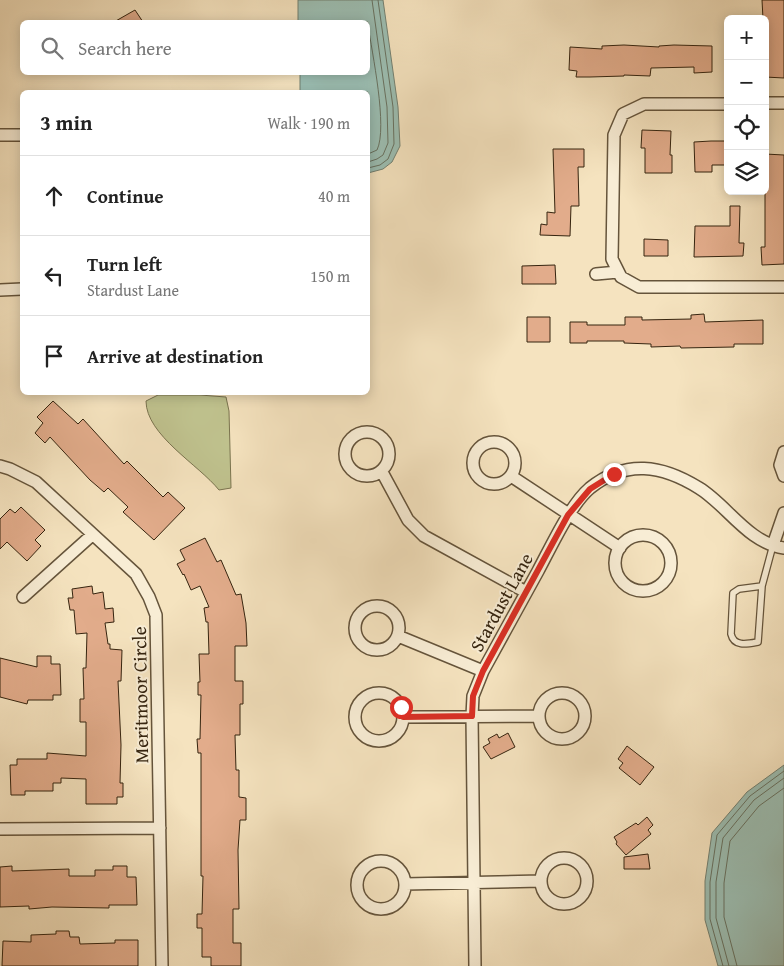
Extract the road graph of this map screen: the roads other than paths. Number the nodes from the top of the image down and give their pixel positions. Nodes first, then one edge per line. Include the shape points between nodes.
1 (769, 103) edge
2 (784, 103) edge
3 (724, 104) edge
4 (0, 135) edge
5 (20, 135) edge
6 (618, 272) junction
7 (596, 274) dead end
8 (784, 287) edge
9 (20, 289) edge
10 (0, 290) edge
11 (784, 452) edge
12 (0, 466) edge
13 (382, 472) dead end
14 (511, 476) dead end
15 (784, 476) edge
16 (784, 514) edge
17 (568, 515) junction
18 (92, 535) junction
19 (778, 546) edge
20 (620, 548) junction
21 (762, 586) junction
22 (526, 592) junction
23 (23, 597) dead end
24 (398, 636) dead end
25 (483, 671) junction
26 (472, 716) junction
27 (539, 716) junction
28 (403, 717) junction
29 (160, 828) junction
30 (0, 829) edge
31 (541, 881) junction
32 (405, 884) junction
33 (474, 884) junction
34 (162, 966) edge
35 (475, 966) edge

1 - 2 street
3 - 6 street via 644,104 623,114 614,135 612,259
4 - 5 street
6 - 7 street
6 - 8 street via 639,287
9 - 10 street
11 - 15 street via 780,465
12 - 18 street, Meritmoor Circle via 36,482
13 - 22 street via 408,520 424,536
14 - 17 street
16 - 19 street
17 - 19 street, Stardust Lane via 590,489 614,474 644,467 675,474 701,489 750,533
17 - 20 street
17 - 22 street, Stardust Lane
18 - 23 street
18 - 29 street, Meritmoor Circle via 136,574 156,615
19 - 21 lane
20 - 20 street via 616,570 628,587 650,591 667,578 671,557 658,539 648,535 637,536
21 - 21 lane via 758,642 736,642 731,634 733,593 738,589
22 - 25 street, Stardust Lane
24 - 25 street
25 - 26 street, Stardust Lane via 473,696
26 - 27 street
26 - 28 street
26 - 33 street, Stardust Lane
27 - 27 street via 546,732 554,738 563,739 572,738 579,732 586,716 579,699 562,692 546,699
28 - 28 street via 396,700 379,693 362,700 355,717 362,734 380,741 396,734 402,726
29 - 30 street
29 - 34 street, Meritmoor Circle
31 - 31 street via 548,898 565,904 581,897 588,880 580,864 564,857 547,865
31 - 33 street
32 - 32 street via 398,867 380,860 364,868 358,876 357,885 364,902 381,909 398,902 404,894
32 - 33 street
33 - 35 street, Stardust Lane

